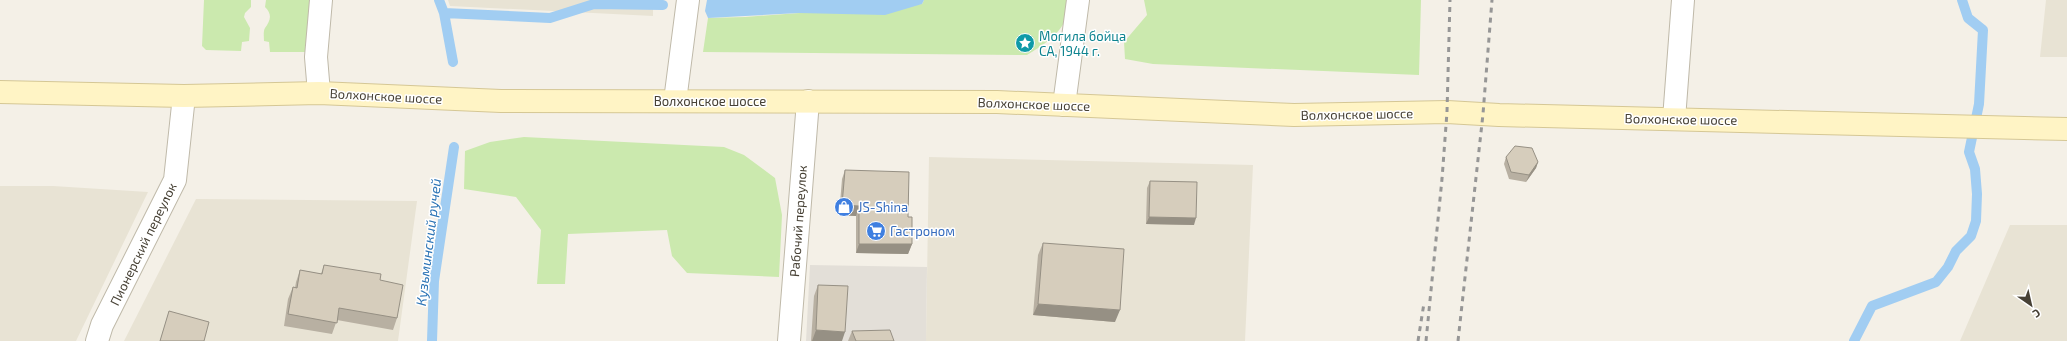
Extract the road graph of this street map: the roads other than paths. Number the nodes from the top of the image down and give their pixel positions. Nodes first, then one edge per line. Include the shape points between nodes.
1 (321, 0) edge
2 (688, 0) edge
3 (1078, 0) edge
4 (1683, 0) edge
5 (0, 92) edge
6 (318, 93) junction
7 (184, 96) junction
8 (675, 100) junction
9 (808, 101) junction
10 (1064, 105) junction
11 (1674, 119) junction
12 (2067, 129) edge
13 (97, 341) edge
14 (789, 341) edge

1 - 6 street via 316,57
2 - 8 street
3 - 10 street
4 - 11 street
5 - 7 main road, Волхонское шоссе
6 - 7 main road, Волхонское шоссе
6 - 8 main road, Волхонское шоссе via 501,102
7 - 13 street, Пионерский переулок via 176,180 102,325
8 - 9 main road, Волхонское шоссе
9 - 10 main road, Волхонское шоссе
9 - 14 street, Рабочий переулок
10 - 11 main road, Волхонское шоссе via 1294,115 1447,112
11 - 12 main road, Волхонское шоссе

